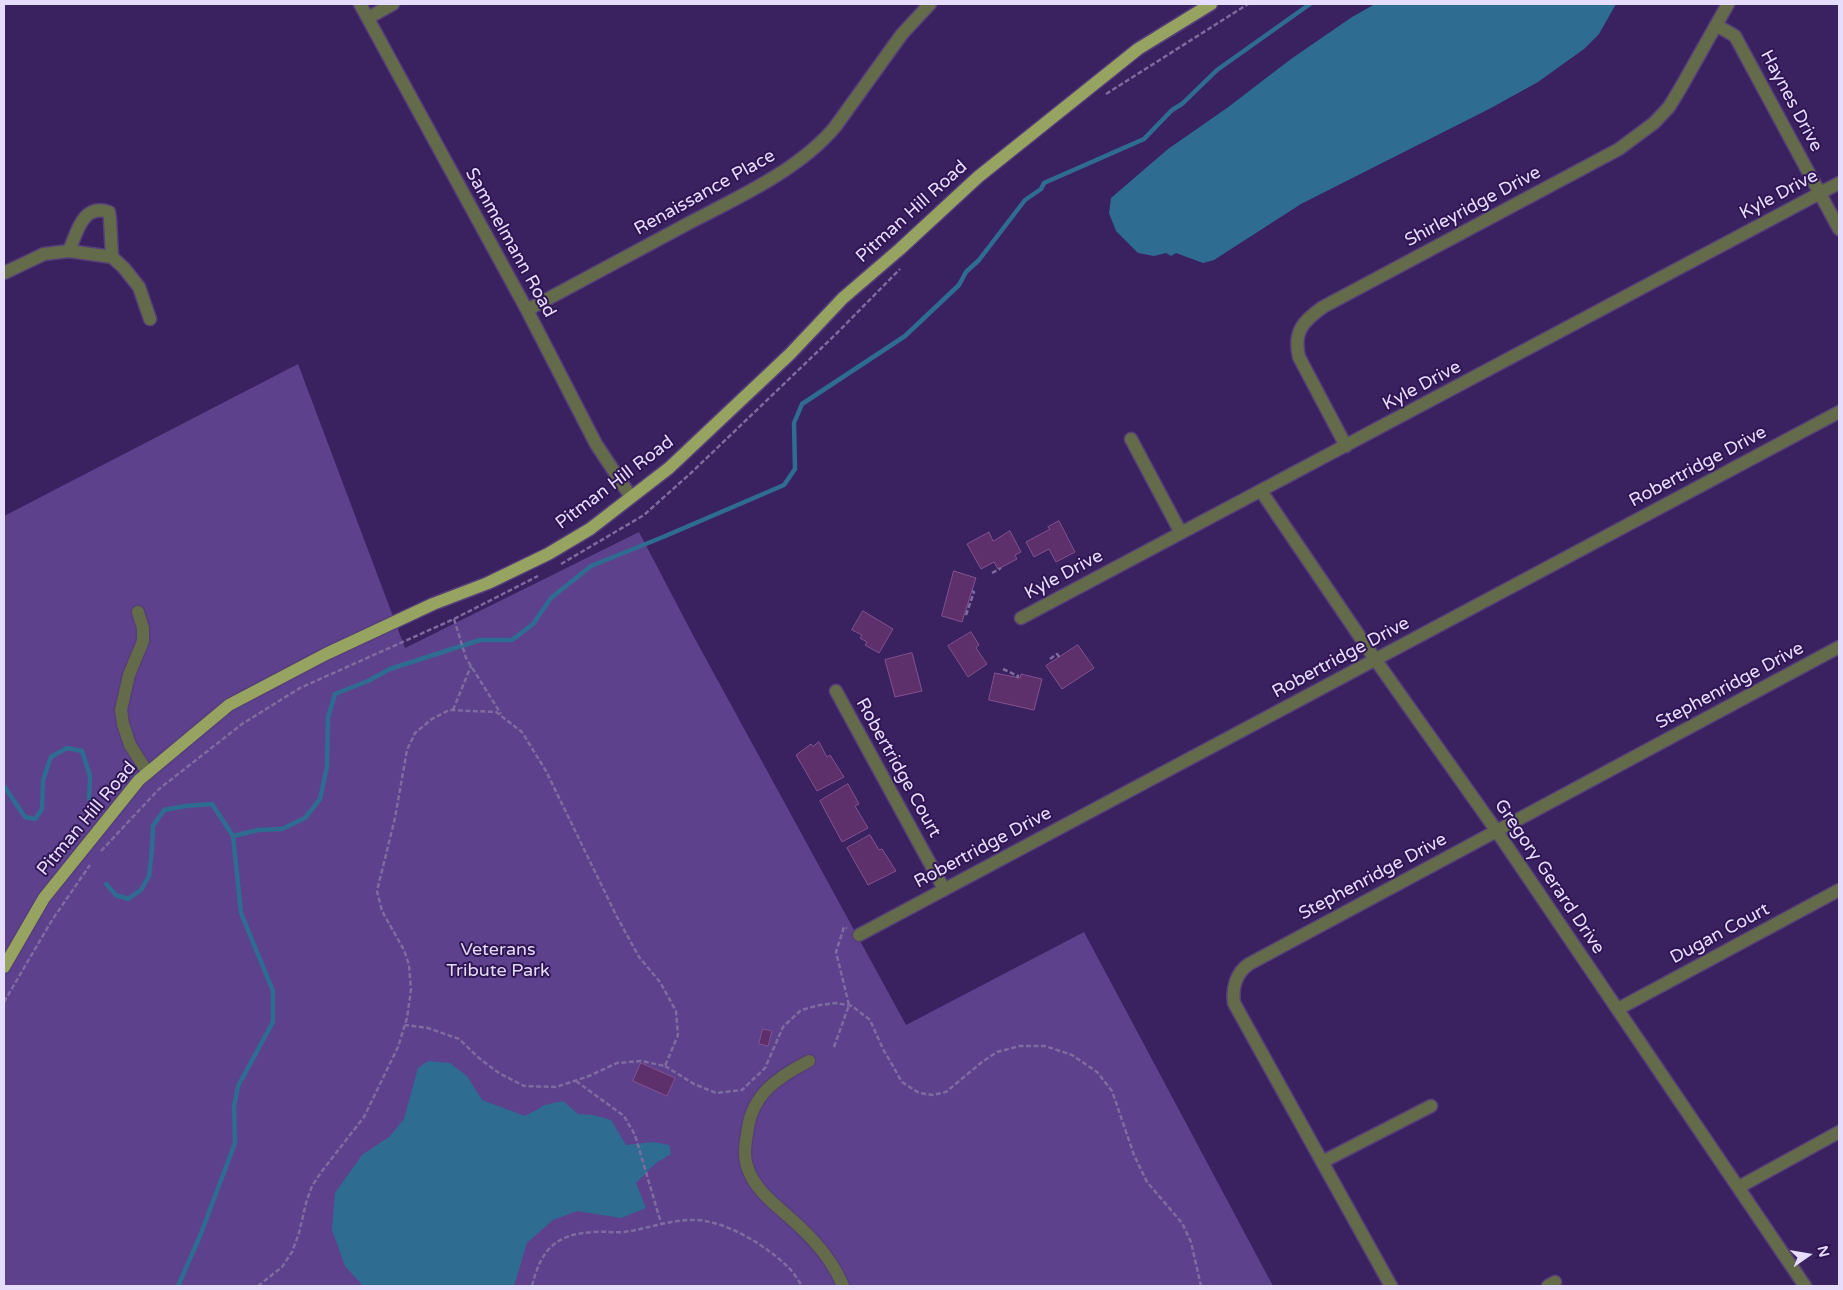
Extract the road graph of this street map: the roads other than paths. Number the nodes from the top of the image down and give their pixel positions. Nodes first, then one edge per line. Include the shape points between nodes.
1 (360, 4) edge
2 (393, 4) edge
3 (930, 4) edge
4 (1211, 4) edge
5 (1728, 4) edge
6 (368, 18) junction
7 (1716, 25) junction
8 (1839, 183) edge
9 (1820, 193) junction
10 (1839, 229) edge
11 (69, 251) junction
12 (112, 257) junction
13 (4, 273) edge
14 (527, 310) junction
15 (150, 319) dead end
16 (1839, 412) edge
17 (1131, 439) dead end
18 (1346, 446) junction
19 (1261, 491) junction
20 (631, 497) junction
21 (1181, 533) junction
22 (138, 612) dead end
23 (1021, 618) dead end
24 (1839, 648) edge
25 (1375, 660) junction
26 (836, 691) dead end
27 (148, 773) junction
28 (1496, 830) junction
29 (944, 889) junction
30 (1839, 890) edge
31 (859, 935) road end
32 (4, 967) edge
33 (1618, 1009) junction
34 (809, 1061) dead end
35 (1432, 1106) dead end
36 (1839, 1132) edge
37 (1322, 1162) junction
38 (1739, 1187) junction
39 (843, 1286) edge
40 (1391, 1286) edge
41 (1805, 1286) edge

1 - 6 street, Sammelmann Road
2 - 6 street
3 - 14 street, Renaissance Place via 902,34 835,127 809,152 760,186
4 - 20 main road, Pitman Hill Road via 1138,49 978,177 843,298 790,354 669,468
5 - 7 street, Shirleyridge Drive
6 - 14 street, Sammelmann Road
7 - 9 street, Haynes Drive via 1735,36
7 - 18 street, Shirleyridge Drive via 1669,107 1636,137 1309,317 1296,343 1299,357
8 - 9 street, Kyle Drive
9 - 10 street, Haynes Drive
9 - 18 street, Kyle Drive
11 - 12 street
11 - 12 street via 79,224 88,213 99,209 108,212 110,219
11 - 13 street via 44,254
12 - 15 street via 139,287
14 - 20 street, Sammelmann Road via 596,444
16 - 25 street, Robertridge Drive
17 - 21 street
18 - 19 street, Kyle Drive
19 - 21 street, Kyle Drive
19 - 25 street, Gregory Gerard Drive
20 - 27 main road, Pitman Hill Road via 590,529 548,554 326,654 229,704
21 - 23 street, Kyle Drive
22 - 27 street via 143,641 129,675 120,710 130,745
24 - 28 street, Stephenridge Drive
25 - 28 street, Gregory Gerard Drive
25 - 29 street, Robertridge Drive
26 - 29 street, Robertridge Court
27 - 32 main road, Pitman Hill Road via 44,898
28 - 33 street, Gregory Gerard Drive
28 - 37 street, Stephenridge Drive via 1249,964 1237,977 1234,1003
29 - 31 street, Robertridge Drive
30 - 33 street, Dugan Court
33 - 38 street, Gregory Gerard Drive
34 - 39 street via 771,1084 756,1102 749,1122 746,1164 754,1182 824,1253
35 - 37 street
36 - 38 street
37 - 40 street, Stephenridge Drive
38 - 41 street, Gregory Gerard Drive

